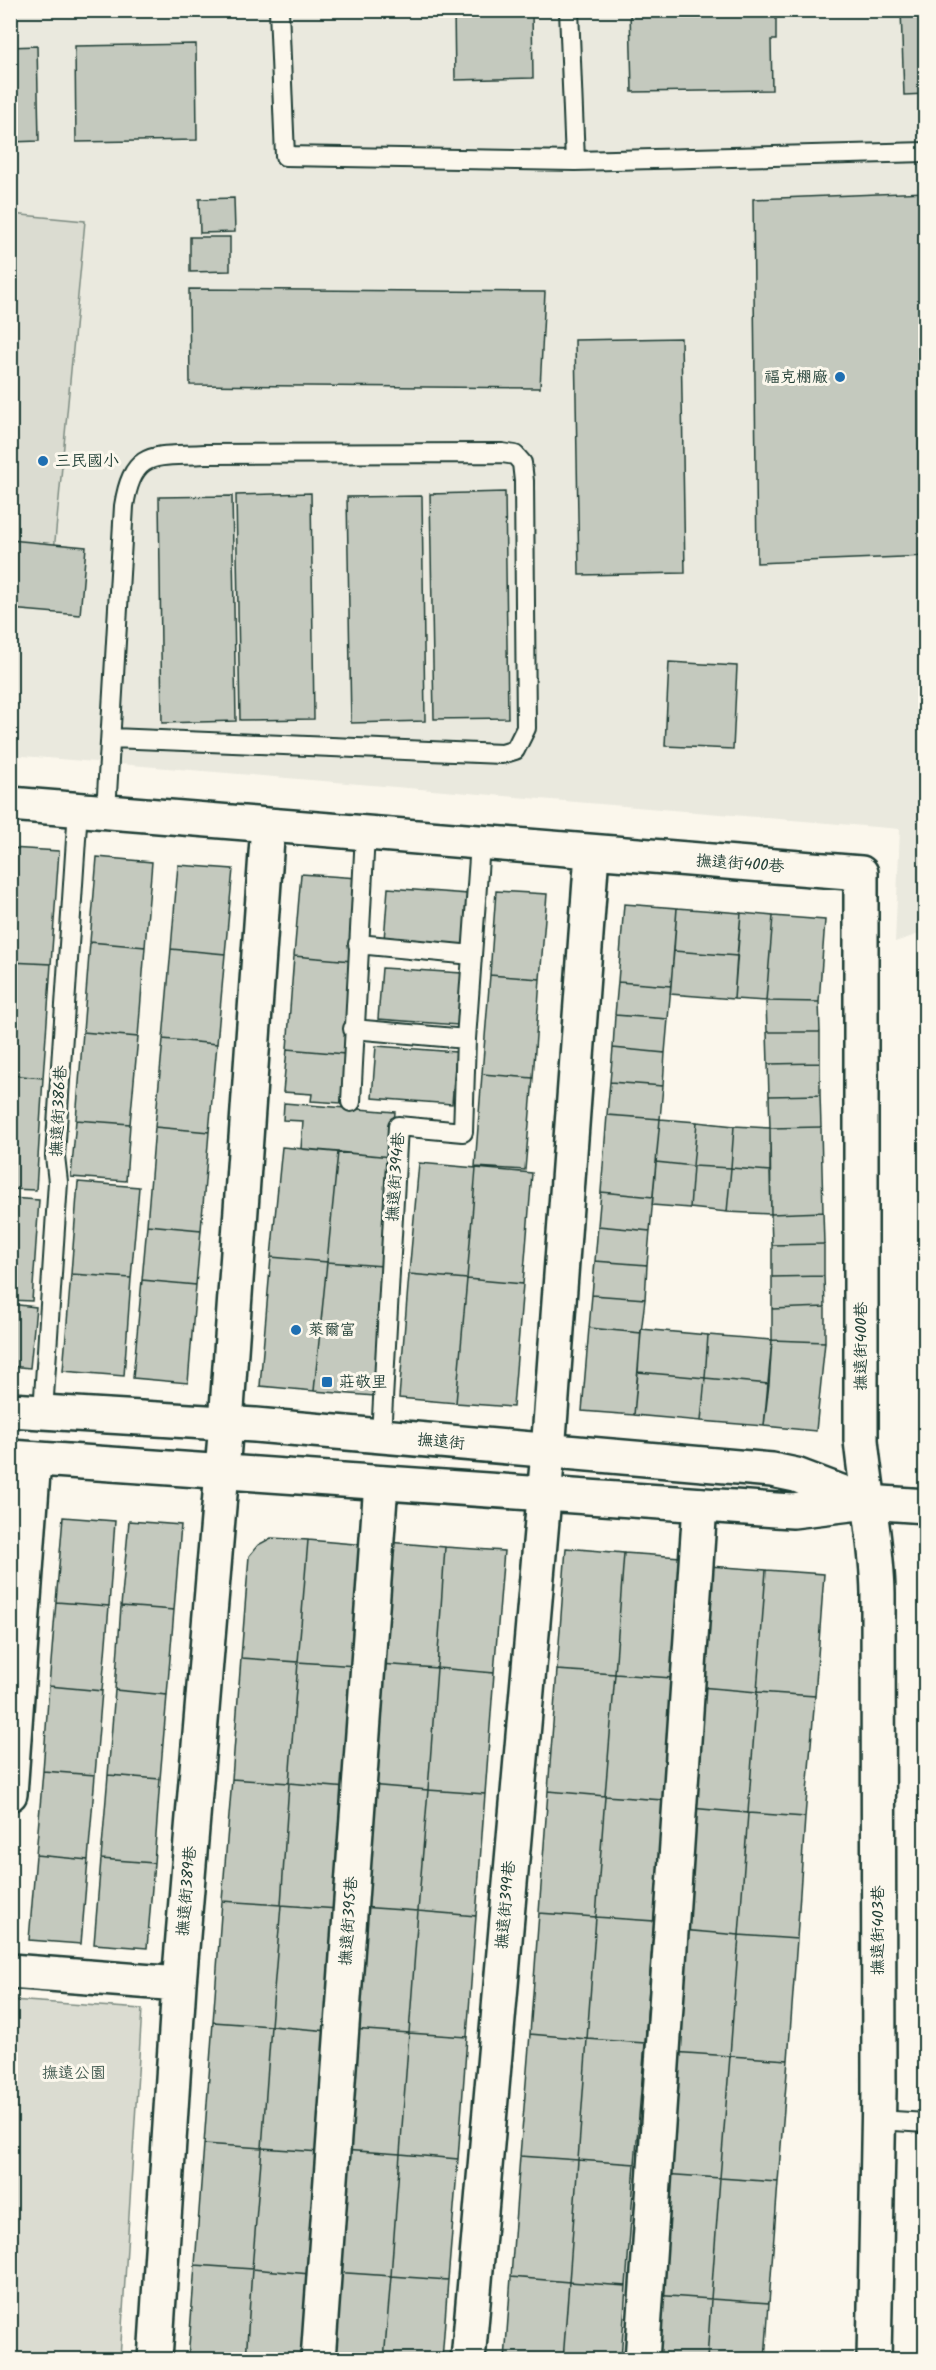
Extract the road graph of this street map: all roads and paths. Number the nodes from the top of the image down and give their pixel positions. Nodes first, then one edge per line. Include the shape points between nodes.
1 (279, 10) edge
2 (569, 10) edge
3 (926, 152) edge
4 (575, 161) junction
5 (112, 738) junction
6 (10, 804) edge
7 (92, 810) junction
8 (268, 825) junction
9 (365, 834) junction
10 (480, 844) junction
11 (592, 853) junction
12 (358, 944) junction
13 (472, 955) junction
14 (353, 1029) junction
15 (466, 1039) junction
16 (351, 1102) dead end
17 (10, 1410) edge
18 (43, 1412) junction
19 (226, 1423) junction
20 (381, 1436) junction
21 (548, 1452) junction
22 (22, 1458) edge
23 (222, 1471) junction
24 (381, 1483) junction
25 (543, 1494) junction
26 (867, 1502) junction
27 (700, 1505) junction
28 (926, 1506) edge
29 (10, 1794) edge
30 (10, 1971) edge
31 (179, 1984) junction
32 (878, 2120) junction
33 (926, 2123) edge
34 (155, 2360) edge
35 (318, 2360) edge
36 (468, 2360) edge
37 (642, 2360) edge
38 (874, 2360) edge

1 - 4 lane via 285,156
2 - 4 lane
3 - 4 lane
5 - 5 lane, 撫遠街386巷 via 124,506 134,469 144,461 205,454 486,453 514,455 522,463 526,728 515,750 501,754
5 - 7 lane, 撫遠街386巷
6 - 7 street
7 - 8 street
7 - 18 lane, 撫遠街386巷 via 55,1156 58,1182
8 - 9 street
8 - 19 street
9 - 10 street
9 - 12 lane
10 - 11 street
10 - 13 lane, 撫遠街394巷
11 - 21 street
11 - 26 street, 撫遠街400巷 via 861,873 861,1432
12 - 13 lane
12 - 14 lane
13 - 15 lane, 撫遠街394巷
14 - 15 lane
14 - 16 lane
15 - 20 lane, 撫遠街394巷 via 463,1132 398,1126
17 - 18 street, 撫遠街
18 - 19 street, 撫遠街
19 - 20 street, 撫遠街
19 - 23 street, 撫遠街389巷
20 - 21 street, 撫遠街
21 - 25 street, 撫遠街399巷
21 - 26 street, 撫遠街 via 772,1470
22 - 23 street, 撫遠街
22 - 29 street
23 - 24 street, 撫遠街
23 - 31 street, 撫遠街389巷
24 - 25 street, 撫遠街
24 - 35 street, 撫遠街395巷
25 - 27 street, 撫遠街
25 - 36 street, 撫遠街399巷
26 - 27 street, 撫遠街 via 793,1511
26 - 28 street, 撫遠街
26 - 32 street, 撫遠街403巷 via 878,1584
27 - 37 street
30 - 31 street
31 - 34 street, 撫遠街389巷
32 - 33 lane
32 - 38 street, 撫遠街403巷

